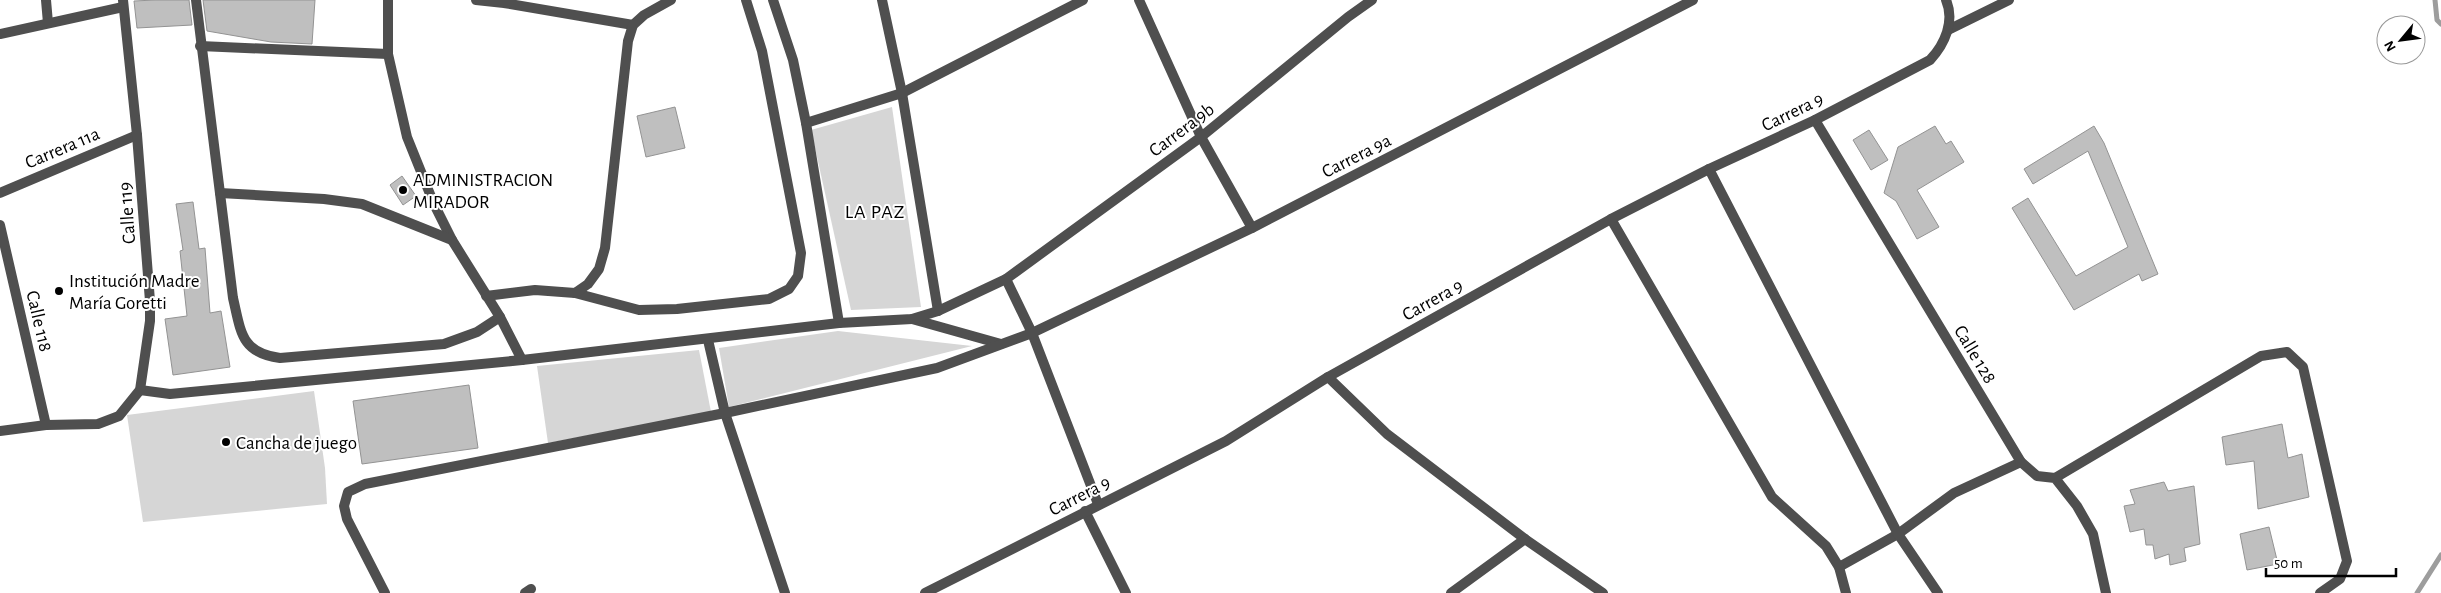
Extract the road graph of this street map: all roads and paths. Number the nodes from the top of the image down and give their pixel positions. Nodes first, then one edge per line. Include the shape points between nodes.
1 (46, 0) edge
2 (196, 0) edge
3 (476, 0) edge
4 (671, 0) edge
5 (746, 0) edge
6 (773, 0) edge
7 (882, 0) edge
8 (1083, 0) edge
9 (1139, 0) edge
10 (1372, 0) edge
11 (1693, 0) edge
12 (1946, 0) edge
13 (2009, 0) edge
14 (504, 1) edge
15 (386, 2) edge
16 (123, 3) edge
17 (48, 23) junction
18 (633, 25) junction
19 (1948, 30) junction
20 (0, 34) edge
21 (200, 46) junction
22 (388, 54) junction
23 (902, 93) junction
24 (1815, 120) junction
25 (806, 123) junction
26 (137, 135) junction
27 (1201, 137) junction
28 (1709, 169) junction
29 (0, 192) edge
30 (220, 193) junction
31 (1611, 219) junction
32 (0, 225) edge
33 (1252, 228) junction
34 (452, 240) junction
35 (1006, 279) junction
36 (574, 293) junction
37 (486, 296) junction
38 (938, 311) junction
39 (500, 317) junction
40 (912, 319) junction
41 (839, 323) junction
42 (1032, 333) junction
43 (708, 340) junction
44 (1002, 344) junction
45 (522, 360) junction
46 (1328, 377) junction
47 (140, 390) junction
48 (725, 413) junction
49 (46, 425) junction
50 (0, 431) edge
51 (2020, 462) junction
52 (2055, 478) junction
53 (1098, 504) junction
54 (1086, 511) junction
55 (1898, 534) junction
56 (1525, 539) junction
57 (1839, 567) junction
58 (385, 593) edge
59 (785, 593) edge
60 (925, 593) edge
61 (1126, 593) edge
62 (1451, 593) edge
63 (1603, 593) edge
64 (1846, 593) edge
65 (1938, 593) edge
66 (2106, 593) edge
67 (2320, 593) edge

1 - 17 street
2 - 21 street
3 - 14 street
4 - 18 street
5 - 36 street via 762,51 801,253 798,276 789,289 769,299 677,309 639,310
6 - 25 street via 793,60
7 - 23 street
8 - 23 street
9 - 27 street
10 - 27 street, Carrera 9b
11 - 33 street, Carrera 9a
12 - 19 street via 1950,10
13 - 19 street
14 - 18 street
15 - 22 street
16 - 17 street
16 - 26 street, Calle 119
17 - 20 street
18 - 36 street via 628,41 605,248 599,270 588,284
19 - 24 street, Carrera 9 via 1941,49 1930,60
21 - 22 street
21 - 30 street
22 - 34 street via 407,137
23 - 25 street
23 - 38 street
24 - 28 street, Carrera 9
24 - 51 street, Calle 128
25 - 41 street
26 - 29 street, Carrera 11a
26 - 47 street, Calle 119 via 150,321
27 - 33 street
27 - 35 street, Carrera 9b
28 - 31 street, Carrera 9
28 - 55 street
30 - 34 street via 362,204
30 - 39 street via 233,298 241,334 262,356 280,358 444,344 477,332
31 - 46 street, Carrera 9
31 - 57 street via 1772,497 1826,546
32 - 49 street, Calle 118
33 - 42 street, Carrera 9a
34 - 37 street
35 - 38 street, Carrera 9b
35 - 42 street
36 - 37 street via 535,290
37 - 39 street
38 - 40 street, Carrera 9b
39 - 45 street
40 - 41 street
40 - 44 street
41 - 43 street
42 - 44 street, Carrera 9a
42 - 53 street
43 - 45 street
43 - 48 street
44 - 48 street, Carrera 9a via 938,368
45 - 47 street via 170,394
46 - 53 street, Carrera 9 via 1226,441
46 - 56 street via 1387,434
47 - 49 street via 119,416 98,424
48 - 58 street, Carrera 9a via 365,484 348,492 344,506 347,519
48 - 59 street
49 - 50 street
51 - 52 street, Calle 128 via 2037,476
51 - 55 street via 1954,493
52 - 66 street via 2093,534
52 - 67 street via 2261,356 2287,352 2303,367 2347,561 2340,579
53 - 54 street, Carrera 9
54 - 60 street, Carrera 9
54 - 61 street
55 - 57 street
55 - 65 street
56 - 62 street
56 - 63 street
57 - 64 street

